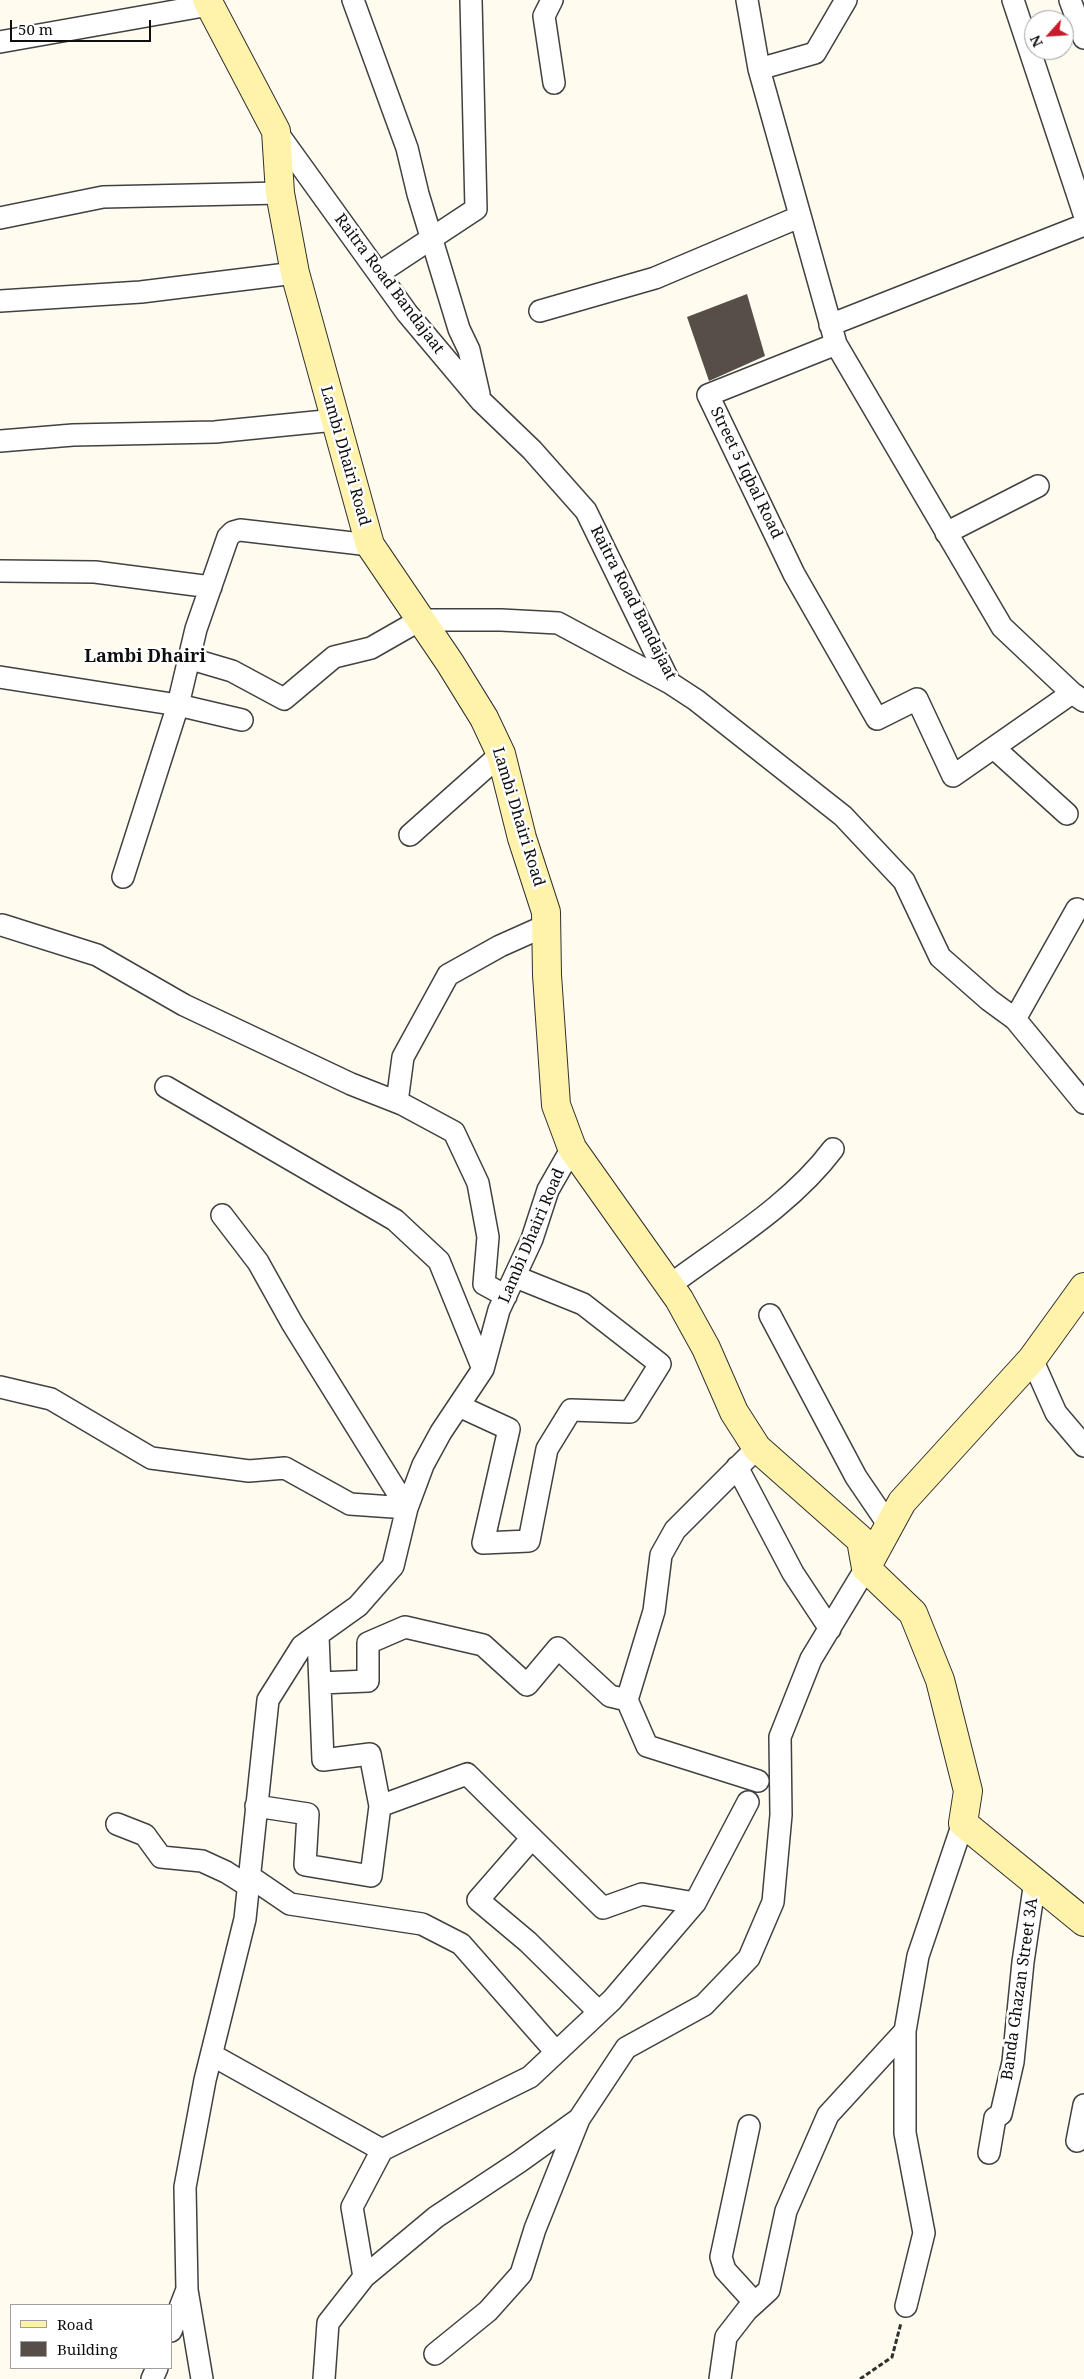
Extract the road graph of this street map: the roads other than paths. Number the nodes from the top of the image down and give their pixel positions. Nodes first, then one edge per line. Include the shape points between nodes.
1 (353, 0) edge
2 (471, 0) edge
3 (552, 0) edge
4 (747, 0) edge
5 (846, 0) edge
6 (1013, 0) edge
7 (1070, 0) edge
8 (208, 2) edge
9 (1084, 38) edge
10 (0, 42) edge
11 (759, 69) junction
12 (554, 83) dead end
13 (276, 131) junction
14 (280, 193) junction
15 (1084, 214) edge
16 (799, 217) junction
17 (0, 218) edge
18 (1084, 225) edge
19 (432, 239) junction
20 (295, 273) junction
21 (379, 274) junction
22 (0, 301) edge
23 (540, 311) dead end
24 (833, 335) junction
25 (481, 400) junction
26 (335, 420) junction
27 (0, 441) edge
28 (1038, 486) dead end
29 (946, 533) junction
30 (370, 545) junction
31 (0, 571) edge
32 (211, 587) junction
33 (420, 620) junction
34 (188, 658) junction
35 (0, 677) edge
36 (670, 683) junction
37 (1078, 697) edge
38 (178, 706) junction
39 (242, 720) dead end
40 (994, 748) junction
41 (501, 754) junction
42 (1067, 814) dead end
43 (410, 835) dead end
44 (123, 877) dead end
45 (1077, 910) dead end
46 (2, 925) dead end
47 (547, 925) junction
48 (1015, 1019) junction
49 (166, 1087) dead end
50 (397, 1102) junction
51 (1084, 1103) edge
52 (572, 1148) junction
53 (832, 1149) dead end
54 (222, 1215) dead end
55 (516, 1277) junction
56 (670, 1285) junction
57 (1084, 1287) edge
58 (506, 1296) junction
59 (770, 1315) dead end
60 (1032, 1360) junction
61 (483, 1369) junction
62 (0, 1387) edge
63 (459, 1406) junction
64 (1084, 1446) edge
65 (757, 1448) junction
66 (738, 1467) junction
67 (408, 1508) junction
68 (888, 1524) junction
69 (866, 1568) junction
70 (830, 1629) junction
71 (318, 1636) junction
72 (320, 1683) junction
73 (627, 1700) junction
74 (758, 1781) dead end
75 (748, 1802) dead end
76 (256, 1806) junction
77 (380, 1806) junction
78 (962, 1823) junction
79 (117, 1824) dead end
80 (532, 1838) junction
81 (249, 1881) junction
82 (1035, 1881) junction
83 (695, 1903) junction
84 (1084, 1922) edge
85 (600, 2012) junction
86 (905, 2031) junction
87 (556, 2052) junction
88 (212, 2055) junction
89 (1084, 2105) edge
90 (579, 2118) junction
91 (749, 2126) dead end
92 (1077, 2141) dead end
93 (382, 2150) junction
94 (989, 2153) dead end
95 (364, 2277) junction
96 (187, 2290) junction
97 (755, 2303) junction
98 (906, 2306) road end
99 (172, 2328) edge
100 (435, 2354) dead end
101 (202, 2379) edge
102 (324, 2379) edge
103 (720, 2379) edge

1 - 19 street via 407,148
2 - 19 street via 476,208
3 - 12 street via 544,16
4 - 11 street
5 - 11 street via 815,53
6 - 15 street
7 - 9 street
8 - 10 street
8 - 13 street, Lambi Dhairi Road
11 - 16 street
13 - 14 street, Lambi Dhairi Road
13 - 21 street, Raitra Road Bandajaat
14 - 17 street via 103,197
14 - 20 street, Lambi Dhairi Road
16 - 23 street via 656,278
16 - 24 street
18 - 24 street
19 - 21 street
19 - 25 street
20 - 22 street via 141,292
20 - 26 street, Lambi Dhairi Road
21 - 25 street, Raitra Road Bandajaat via 407,313
24 - 29 street
24 - 40 street, Street 5 Iqbal Road via 708,395 794,574 877,719 917,699 953,776
25 - 36 street, Raitra Road Bandajaat via 532,450 586,511
26 - 27 street via 215,432 74,435
26 - 30 street, Lambi Dhairi Road
28 - 29 street
29 - 37 street via 1002,627
30 - 32 street via 240,530 228,537
30 - 33 street, Lambi Dhairi Road
31 - 32 street via 95,572
32 - 34 street
33 - 34 street via 371,648 334,657 284,699 232,671
33 - 36 street via 558,623
33 - 41 street, Lambi Dhairi Road via 484,718
34 - 38 street
35 - 38 street
36 - 48 street, Raitra Road Bandajaat via 843,816 904,881 940,957
37 - 40 street
38 - 39 street
38 - 44 street
40 - 42 street
41 - 43 street
41 - 47 street, Lambi Dhairi Road
45 - 48 street
46 - 50 street via 97,955 184,1005 351,1084
47 - 50 street via 448,975 403,1057
47 - 52 street, Lambi Dhairi Road via 556,1105
48 - 51 street, Raitra Road Bandajaat
49 - 61 street via 395,1220 439,1261
50 - 58 street via 454,1132 478,1183 488,1237 484,1284
52 - 55 street, Lambi Dhairi Road via 548,1190
52 - 56 street
53 - 56 street via 820,1165 766,1214
54 - 67 street via 258,1262 292,1323
55 - 58 street, Lambi Dhairi Road
55 - 63 street via 583,1304 660,1364 630,1412 571,1410 546,1448 529,1541 483,1544 509,1429
56 - 65 street via 706,1348 734,1412
57 - 60 street
58 - 61 street, Lambi Dhairi Road
59 - 68 street via 856,1477
60 - 64 street via 1056,1413
60 - 68 street via 902,1502
61 - 63 street, Lambi Dhairi Road
62 - 67 street via 51,1399 151,1458 249,1471 285,1468 350,1504
63 - 67 street, Lambi Dhairi Road via 423,1465
65 - 66 street
65 - 69 street via 861,1540
66 - 70 street via 793,1573
66 - 73 street via 675,1530 661,1555 654,1611
67 - 71 street, Lambi Dhairi Road via 393,1566 358,1606
68 - 69 street
69 - 70 street
69 - 78 street via 913,1613 940,1680 968,1790
70 - 90 street via 811,1659 780,1737 781,1815 773,1902 749,1958 704,2005 626,2048
71 - 72 street
71 - 76 street, Lambi Dhairi Road via 302,1646 268,1700
72 - 73 street via 368,1680 368,1643 405,1627 483,1645 527,1685 558,1648 610,1696
72 - 77 street via 323,1760 370,1754
73 - 74 street via 647,1746
75 - 83 street
76 - 77 street via 308,1814 305,1865 371,1876
76 - 81 street, Lambi Dhairi Road
77 - 80 street via 467,1774
78 - 82 street
78 - 86 street via 918,1956
79 - 81 street via 145,1835 161,1857 202,1861
80 - 83 street via 602,1908 642,1894
80 - 85 street via 478,1900 528,1942
81 - 87 street via 290,1904 422,1924 461,1944
81 - 88 street, Lambi Dhairi Road via 245,1919
82 - 84 street
82 - 94 street, Banda Ghazan Street 3A via 1013,2062 1001,2114 995,2118
83 - 85 street
85 - 87 street
86 - 97 street via 828,2116 786,2211 769,2290
86 - 98 street via 905,2133 924,2233
87 - 93 street via 530,2077
88 - 93 street
88 - 96 street, Lambi Dhairi Road via 185,2187
89 - 92 street
90 - 95 street via 436,2217
90 - 100 street via 535,2229 521,2274 488,2311
91 - 97 street via 721,2257 725,2270
93 - 95 street via 352,2207
95 - 102 street via 328,2323
96 - 99 street
96 - 101 street
97 - 103 street via 726,2337

